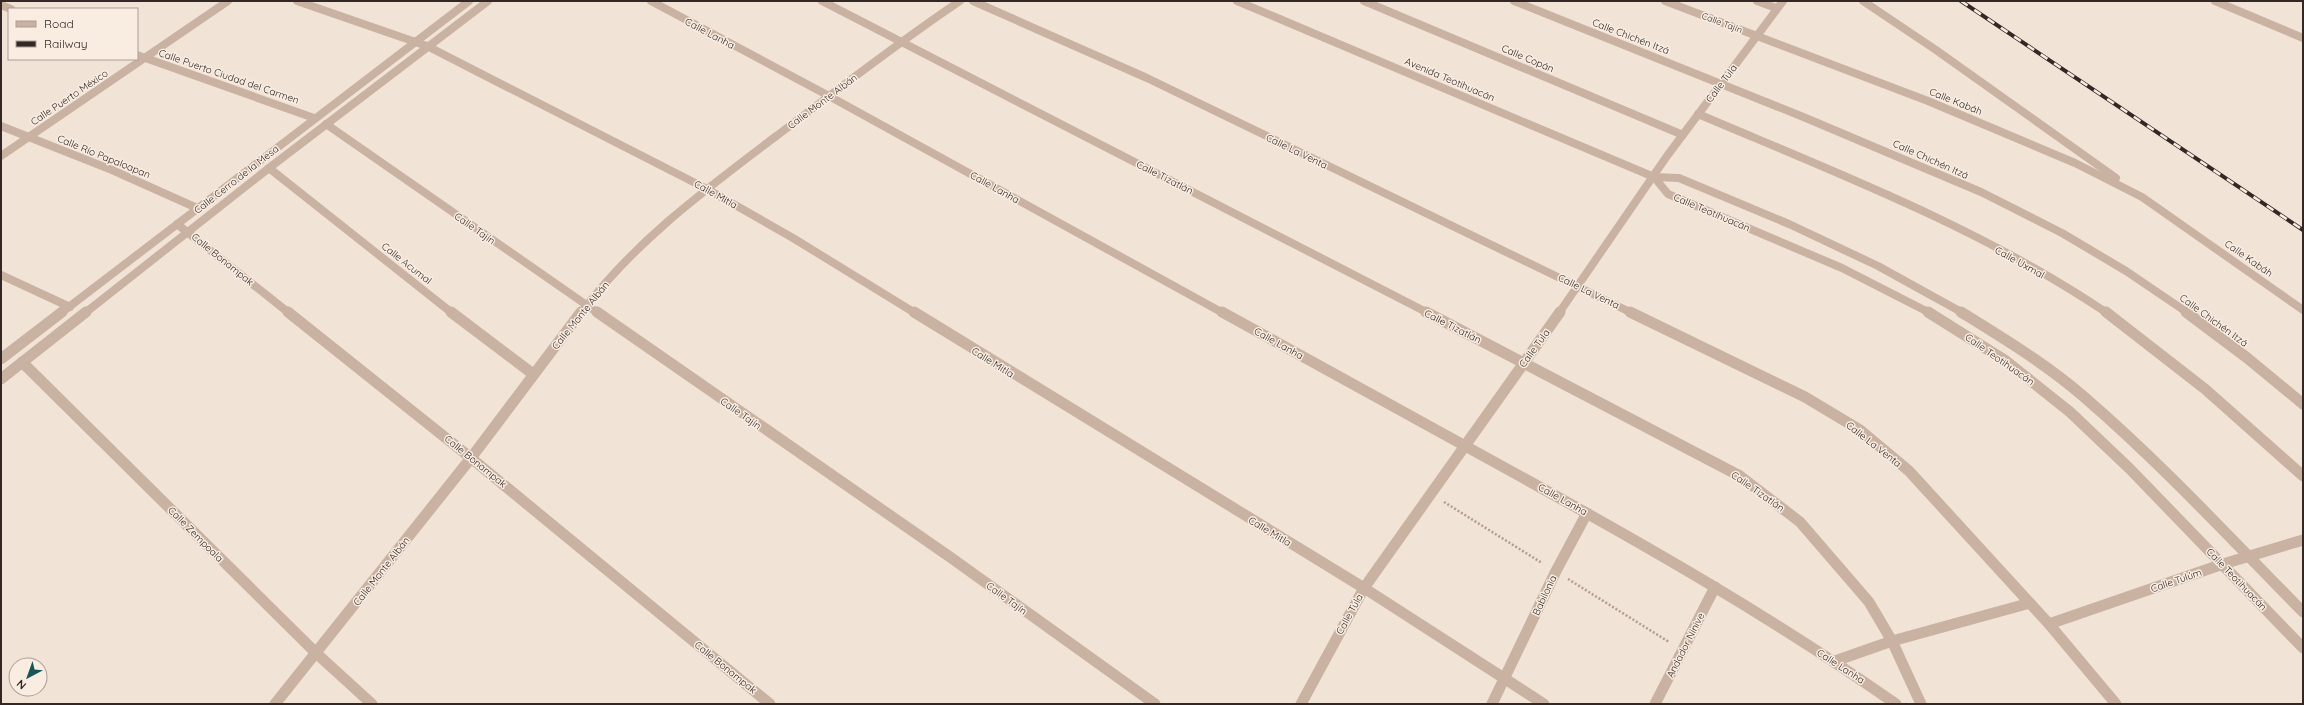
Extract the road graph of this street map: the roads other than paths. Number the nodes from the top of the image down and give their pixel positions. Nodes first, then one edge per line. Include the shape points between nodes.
1 (228, 1) edge
2 (297, 1) edge
3 (469, 1) edge
4 (488, 1) edge
5 (651, 1) edge
6 (822, 1) edge
7 (960, 1) edge
8 (973, 1) edge
9 (1237, 1) edge
10 (1364, 1) edge
11 (1514, 1) edge
12 (1665, 1) edge
13 (1757, 1) edge
14 (1863, 1) edge
15 (2215, 1) edge
16 (1780, 5) edge
17 (1756, 36) junction
18 (2303, 38) edge
19 (415, 41) junction
20 (901, 41) junction
21 (427, 46) junction
22 (138, 55) edge
23 (146, 59) junction
24 (1721, 83) junction
25 (829, 96) junction
26 (1698, 114) junction
27 (314, 118) junction
28 (326, 124) junction
29 (1, 126) edge
30 (1683, 135) junction
31 (30, 137) junction
32 (1, 156) edge
33 (269, 168) junction
34 (1654, 177) junction
35 (707, 189) junction
36 (2142, 197) junction
37 (197, 208) junction
38 (177, 224) junction
39 (188, 231) junction
40 (1, 275) edge
41 (1578, 286) junction
42 (586, 306) junction
43 (70, 307) junction
44 (1955, 308) junction
45 (2303, 310) edge
46 (1944, 322) junction
47 (1, 359) edge
48 (22, 362) junction
49 (1523, 362) junction
50 (533, 374) junction
51 (1, 379) edge
52 (2303, 404) edge
53 (1466, 445) junction
54 (472, 458) junction
55 (2303, 476) edge
56 (1587, 513) junction
57 (2303, 540) edge
58 (2249, 556) junction
59 (2223, 564) junction
60 (1715, 587) junction
61 (1364, 588) junction
62 (2030, 603) junction
63 (2303, 612) edge
64 (2049, 624) junction
65 (1892, 641) junction
66 (2303, 648) edge
67 (316, 653) junction
68 (1834, 660) junction
69 (1505, 679) junction
70 (275, 704) edge
71 (372, 704) edge
72 (770, 704) edge
73 (1155, 704) edge
74 (1301, 704) edge
75 (1492, 704) edge
76 (1544, 704) edge
77 (1655, 704) edge
78 (1896, 704) edge
79 (1921, 704) edge
80 (2116, 704) edge

1 - 23 street, Calle Puerto México
2 - 19 street, Calle Mitla
3 - 19 street, Calle Cerro de la Mesa
4 - 21 street, Calle Cerro de la Mesa
5 - 25 street, Calle Lanha
6 - 20 street, Calle Tizatlán
7 - 20 street, Calle Monte Albán
8 - 41 street, Calle La Venta via 1147,78
9 - 34 street, Avenida Teotihuacán
10 - 30 street, Calle Copán
11 - 24 street, Calle Chichén Itzá
12 - 17 street, Calle Tajín
13 - 16 street
14 - 36 street, Calle Kabáh via 1943,54
15 - 18 street
16 - 17 street, Calle Tula
17 - 24 street, Calle Tula
17 - 36 street, Calle Kabáh via 2012,135
19 - 21 street, Calle Mitla
19 - 27 street, Calle Cerro de la Mesa
20 - 25 street, Calle Monte Albán
20 - 49 street, Calle Tizatlán
21 - 28 street, Calle Cerro de la Mesa
21 - 35 street, Calle Mitla
22 - 23 street, Calle Puerto Ciudad del Carmen
23 - 27 street, Calle Puerto Ciudad del Carmen
23 - 31 street, Calle Puerto México
24 - 26 street, Calle Tula
24 - 52 street, Calle Chichén Itzá via 1907,160 2061,233 2135,277 2206,326
25 - 35 street, Calle Monte Albán
25 - 53 street, Calle Lanha
26 - 30 street, Calle Tula
26 - 55 street, Calle Uxmal via 1908,204 1996,248 2082,297 2141,337
27 - 37 street, Calle Cerro de la Mesa
28 - 33 street, Calle Cerro de la Mesa
28 - 42 street, Calle Tajín
29 - 31 street, Calle Río Papaloapan
30 - 34 street, Calle Tula
31 - 32 street, Calle Puerto México
31 - 37 street, Calle Río Papaloapan
33 - 39 street, Calle Cerro de la Mesa
33 - 50 street, Calle Acumal
34 - 41 street, Calle Tula
34 - 44 street, Calle Teotihuacán via 1679,178 1789,224 1878,266
34 - 46 street, Calle Teotihuacán via 1668,194 1869,281
35 - 42 street, Calle Monte Albán via 649,237
35 - 61 street, Calle Mitla via 793,238
36 - 45 street, Calle Kabáh
37 - 38 street, Calle Cerro de la Mesa
38 - 39 street, Calle Bonampak
38 - 43 street, Calle Cerro de la Mesa
39 - 48 street, Calle Cerro de la Mesa
39 - 54 street, Calle Bonampak
40 - 43 street
41 - 49 street, Calle Tula
41 - 62 street, Calle La Venta via 1805,397 1860,430 1909,471
42 - 50 street, Calle Monte Albán
42 - 73 street, Calle Tajín via 950,557
43 - 47 street, Calle Cerro de la Mesa
44 - 46 street
44 - 58 street, Calle Teotihuacán via 2024,352 2082,395 2130,438
46 - 59 street, Calle Teotihuacán via 2006,361 2063,405 2111,449
48 - 51 street, Calle Cerro de la Mesa
48 - 67 street, Calle Zempoala
49 - 53 street, Calle Tula
49 - 65 street, Calle Tizatlán via 1740,476 1768,496 1800,522 1838,564 1869,602
50 - 54 street, Calle Monte Albán
53 - 56 street, Calle Lanha
53 - 61 street, Calle Tula
54 - 67 street, Calle Monte Albán
54 - 72 street, Calle Bonampak
56 - 60 street, Calle Lanha
56 - 69 street, Babilonia via 1556,571
57 - 58 street, Calle Tulúm
58 - 59 street, Calle Tulúm
58 - 63 street, Calle Teotihuacán
59 - 64 street, Calle Tulúm
59 - 66 street, Calle Teotihuacán
60 - 68 street, Calle Lanha
60 - 77 street, Andador Ninive
61 - 69 street, Calle Mitla
61 - 74 street, Calle Tula
62 - 64 street, Calle La Venta
62 - 65 street
64 - 80 street, Calle La Venta
65 - 68 street
65 - 79 street, Calle Tizatlán
67 - 70 street, Calle Monte Albán
67 - 71 street, Calle Zempoala
68 - 78 street, Calle Lanha
69 - 75 street, Babilonia
69 - 76 street, Calle Mitla

